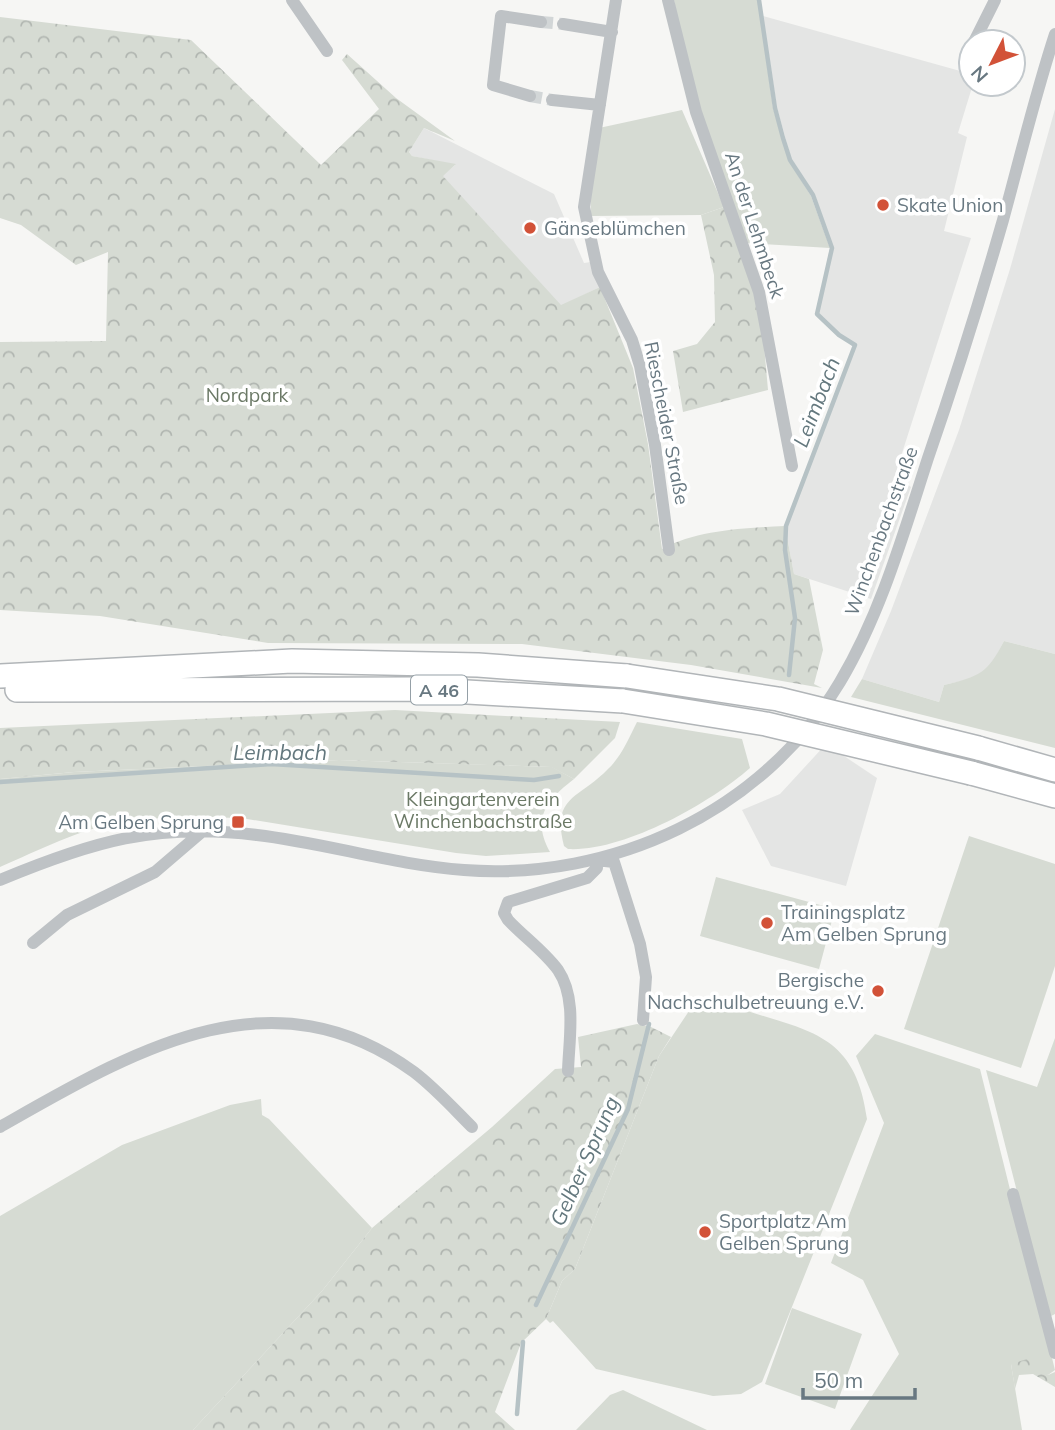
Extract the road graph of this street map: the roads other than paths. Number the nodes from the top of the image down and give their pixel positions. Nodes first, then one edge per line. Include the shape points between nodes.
1 (292, 0) edge
2 (616, 0) edge
3 (668, 0) edge
4 (995, 0) edge
5 (541, 22) tunnel mouth
6 (563, 24) tunnel mouth
7 (981, 28) edge
8 (612, 32) junction
9 (1055, 34) edge
10 (327, 51) dead end
11 (530, 96) tunnel mouth
12 (552, 100) tunnel mouth
13 (600, 105) junction
14 (792, 466) dead end
15 (668, 550) dead end
16 (0, 676) edge
17 (0, 690) edge
18 (1055, 770) edge
19 (1055, 796) edge
20 (204, 830) junction
21 (596, 860) junction
22 (0, 880) edge
23 (33, 943) dead end
24 (643, 1020) dead end
25 (568, 1071) dead end
26 (0, 1127) edge
27 (472, 1127) dead end
28 (1013, 1194) dead end
29 (1055, 1353) edge

1 - 10 street
2 - 8 street, Riescheider Straße
3 - 14 street, An der Lehmbeck via 696,112 759,292
4 - 7 street
5 - 11 street via 501,16 494,85
6 - 8 street
8 - 13 street, Riescheider Straße
9 - 21 street, Winchenbachstraße via 945,408 877,609 842,678 793,744 732,800 670,834
12 - 13 street
13 - 15 street, Riescheider Straße via 584,194 585,217 598,272 640,366
16 - 18 highway, A 46, bridge via 292,661 490,665 626,676 778,699
17 - 19 highway, A 46, bridge via 416,689 624,701 766,724
20 - 21 street, Winchenbachstraße via 462,870 530,870
20 - 22 street, Winchenbachstraße via 96,843
20 - 23 street via 156,872 67,915
21 - 24 street via 614,862 640,944 646,977
21 - 25 street via 597,868 587,878 516,898 505,907 508,920 547,958 566,986
26 - 27 street via 122,1063 211,1028 255,1021 317,1028 361,1042 415,1073
28 - 29 street

